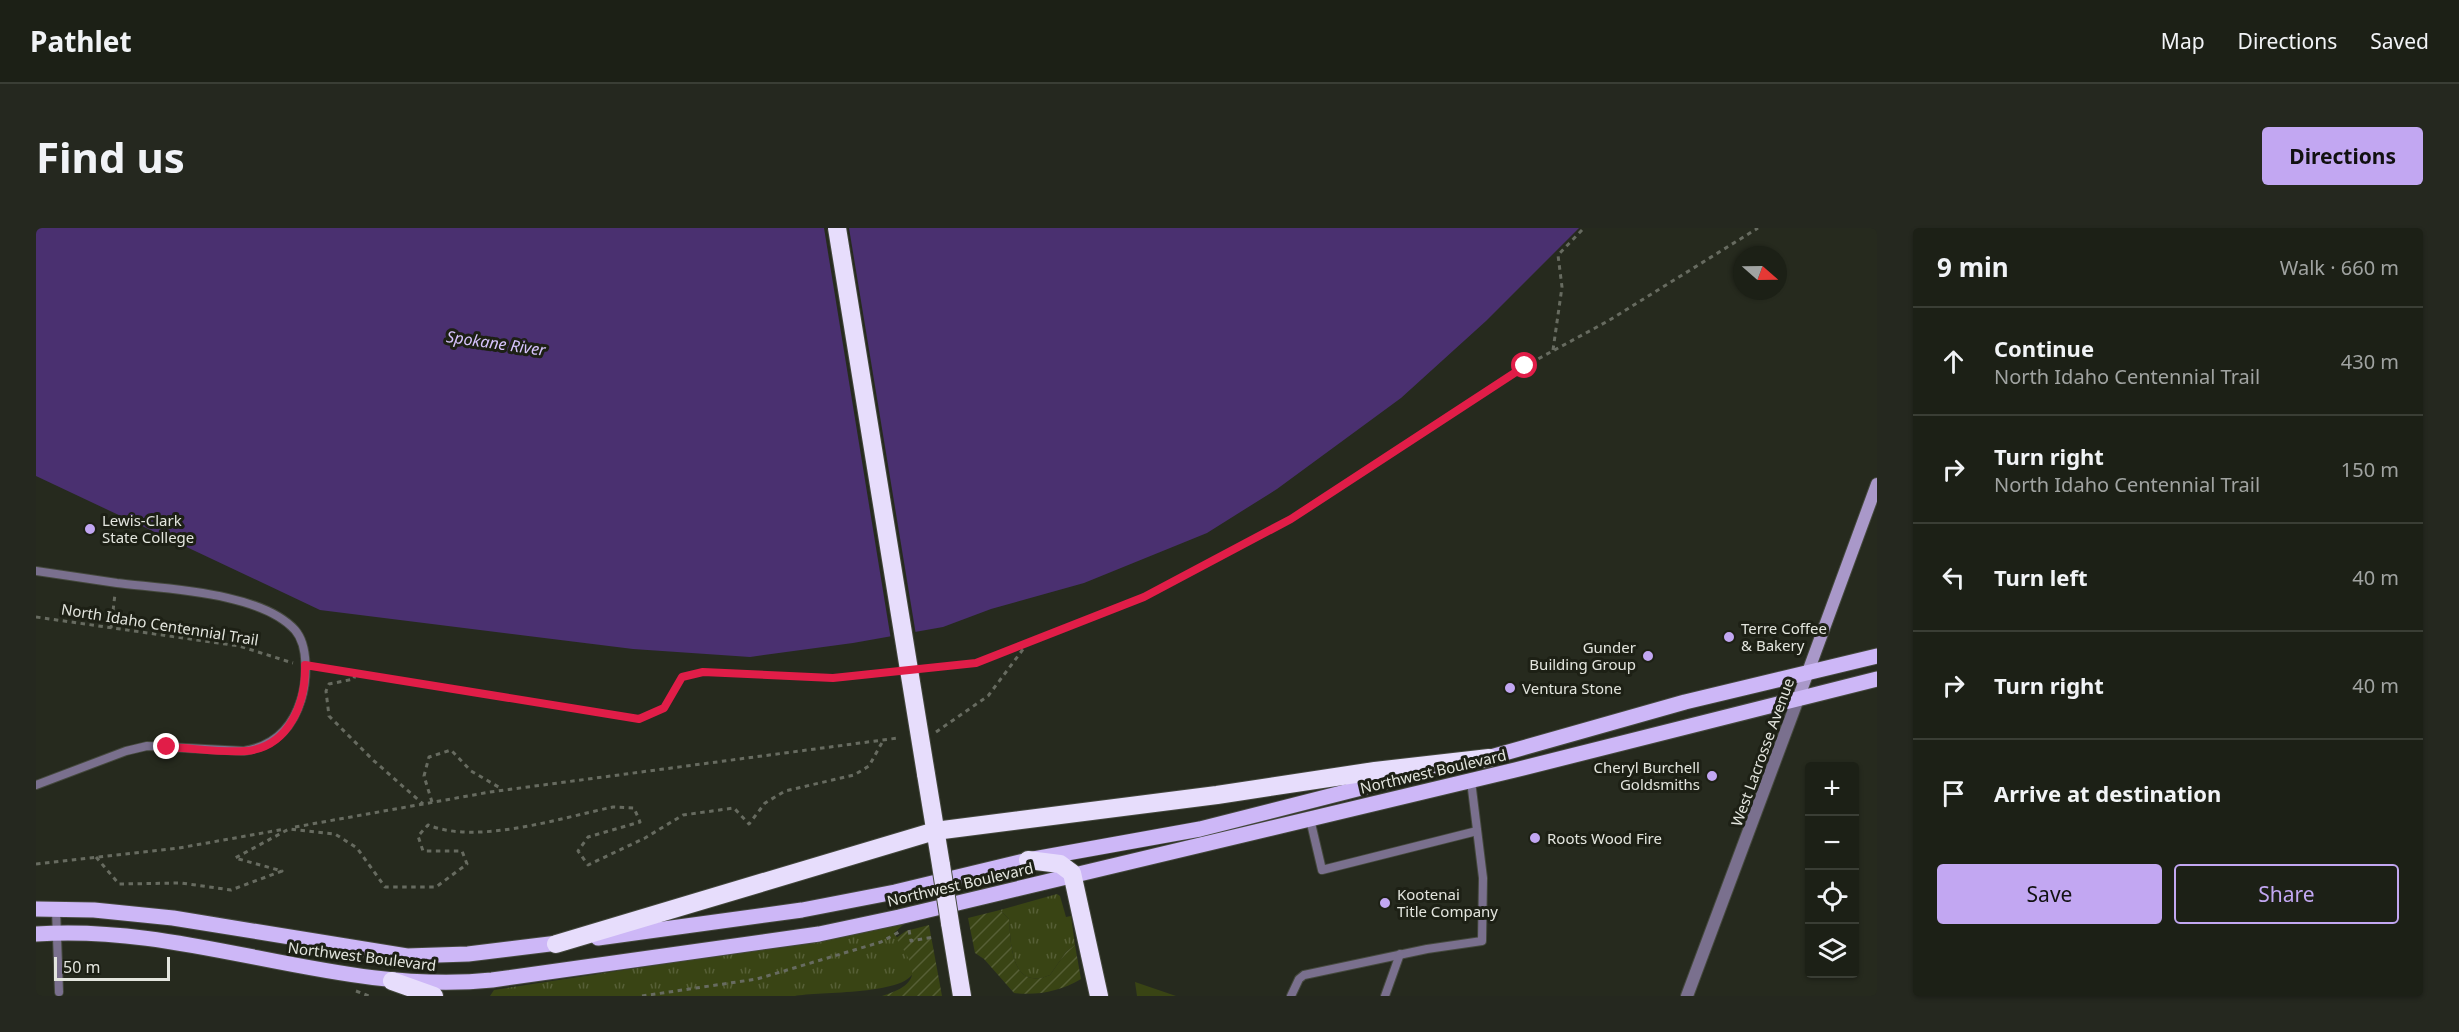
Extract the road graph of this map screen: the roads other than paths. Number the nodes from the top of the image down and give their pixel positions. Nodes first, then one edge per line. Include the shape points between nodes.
1 (837, 228) edge
2 (1877, 484) edge
3 (36, 571) edge
4 (1877, 656) edge
5 (1807, 673) junction
6 (1877, 679) edge
7 (1798, 699) junction
8 (1488, 758) junction
9 (1471, 781) junction
10 (36, 785) edge
11 (1310, 819) junction
12 (935, 831) junction
13 (1477, 831) junction
14 (1028, 860) junction
15 (1073, 876) junction
16 (36, 909) edge
17 (56, 910) junction
18 (56, 933) junction
19 (36, 934) edge
20 (556, 944) junction
21 (1400, 954) junction
22 (392, 981) junction
23 (58, 993) dead end
24 (434, 996) edge
25 (962, 996) edge
26 (1100, 996) edge
27 (1291, 996) edge
28 (1385, 996) edge
29 (1687, 996) edge

1 - 12 highway, bridge
2 - 5 street, West Lacrosse Avenue
3 - 10 lane via 240,601 297,631 305,665 299,707 282,734 269,744 244,751 147,746
4 - 5 main road, Northwest Boulevard
5 - 7 street, West Lacrosse Avenue
5 - 8 main road, Northwest Boulevard via 1685,702
6 - 7 main road, Northwest Boulevard
7 - 9 main road, Northwest Boulevard
7 - 29 street, West Lacrosse Avenue
8 - 12 highway
8 - 14 main road, Northwest Boulevard via 1200,829
9 - 11 main road, Northwest Boulevard
9 - 13 lane
11 - 13 lane via 1322,870
11 - 15 main road, Northwest Boulevard
12 - 20 highway
12 - 25 highway, bridge
13 - 21 lane via 1483,878 1482,941
14 - 15 highway via 1060,864 1070,869
14 - 20 main road, Northwest Boulevard via 802,910
15 - 22 main road, Northwest Boulevard via 819,934 492,980 439,984
15 - 26 highway
16 - 17 main road, Northwest Boulevard
17 - 18 lane
17 - 20 main road, Northwest Boulevard via 173,918 407,956
18 - 19 main road, Northwest Boulevard
18 - 22 main road, Northwest Boulevard via 133,937
18 - 23 lane
21 - 27 lane via 1304,975
21 - 28 lane
22 - 24 highway

